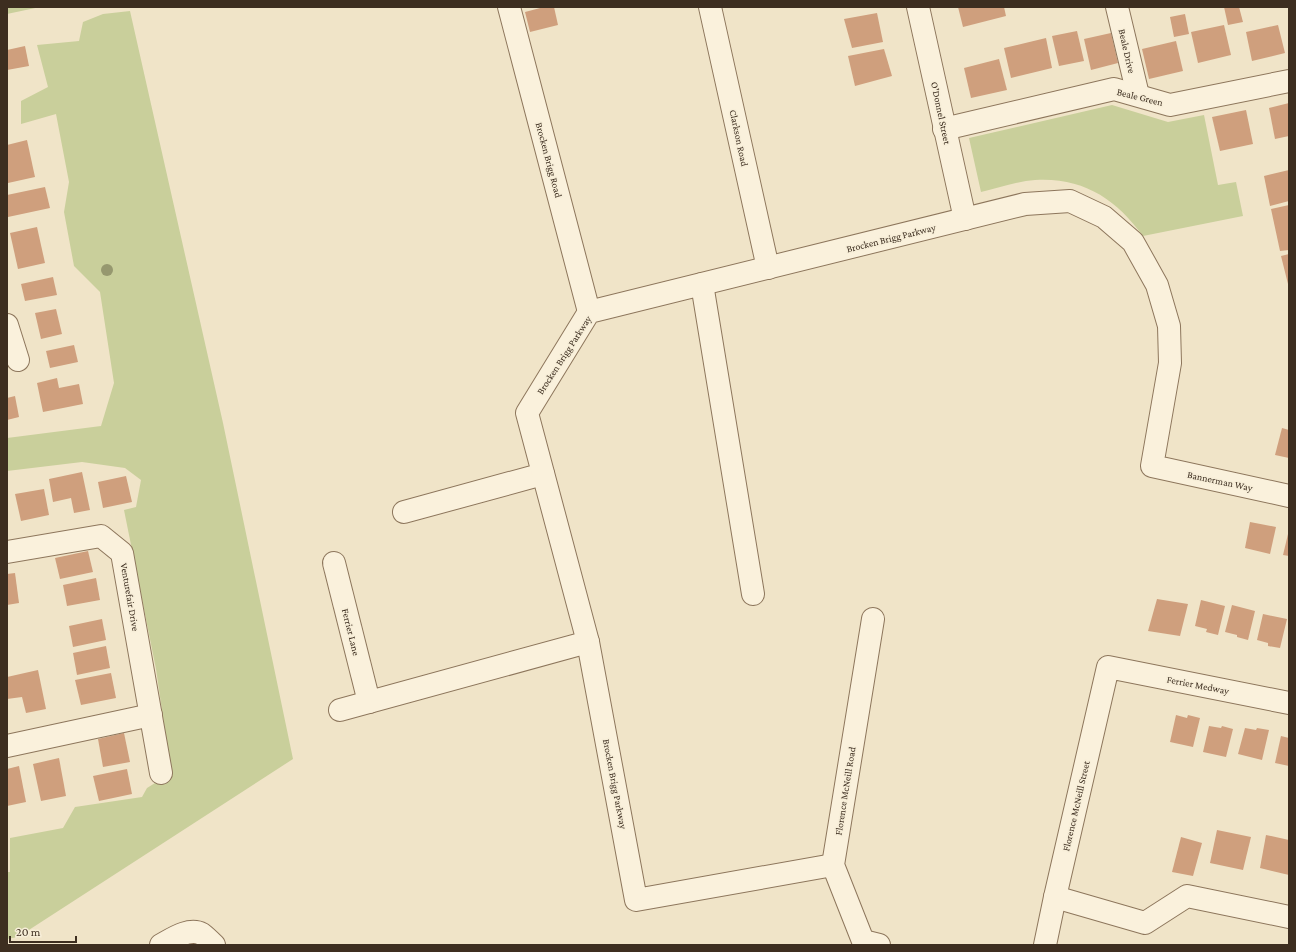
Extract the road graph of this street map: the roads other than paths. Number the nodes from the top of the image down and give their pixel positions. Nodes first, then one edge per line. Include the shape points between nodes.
1 (509, 7) edge
2 (710, 7) edge
3 (918, 7) edge
4 (1117, 7) edge
5 (1289, 81) edge
6 (1138, 95) junction
7 (944, 129) junction
8 (965, 219) junction
9 (768, 268) junction
10 (702, 284) junction
11 (589, 312) junction
12 (7, 325) edge
13 (18, 360) dead end
14 (1152, 466) joint
15 (543, 474) junction
16 (1289, 496) edge
17 (404, 512) dead end
18 (7, 552) edge
19 (334, 563) dead end
20 (753, 594) dead end
21 (873, 619) dead end
22 (588, 642) junction
23 (1108, 667) joint
24 (369, 702) junction
25 (1289, 703) edge
26 (340, 710) dead end
27 (151, 715) junction
28 (7, 746) edge
29 (161, 773) dead end
30 (833, 865) junction
31 (1055, 897) junction
32 (1289, 917) edge
33 (161, 945) edge
34 (214, 945) edge
35 (879, 945) edge
36 (1045, 945) edge

1 - 11 street, Brocken Brigg Road
2 - 9 street, Clarkson Road
3 - 7 street, O'Donnel Street
4 - 6 street, Beale Drive
5 - 6 street, Beale Green via 1170,105
6 - 7 street, Beale Green via 1114,89
7 - 8 street, O'Donnel Street
8 - 9 street, Brocken Brigg Parkway
8 - 14 street, Brocken Brigg Parkway via 1025,204 1070,201 1104,217 1133,242 1157,285 1169,326 1170,363
9 - 10 street, Brocken Brigg Parkway
10 - 11 street, Brocken Brigg Parkway
10 - 20 street
11 - 15 street, Brocken Brigg Parkway via 527,413
12 - 13 street
14 - 16 street, Bannerman Way
15 - 17 street
15 - 22 street, Brocken Brigg Parkway
18 - 27 street, Venturefair Drive via 102,536 122,553
19 - 24 street, Ferrier Lane
21 - 30 street, Florence McNeill Road
22 - 24 street
22 - 30 street, Brocken Brigg Parkway via 636,900
23 - 25 street, Ferrier Medway
23 - 31 street, Florence McNeill Street
24 - 26 street
27 - 28 street
27 - 29 street, Venturefair Drive
30 - 35 street via 863,942
31 - 32 street via 1145,924 1187,896
31 - 36 street, Florence McNeill Street
33 - 34 street via 175,937 196,932 203,934

